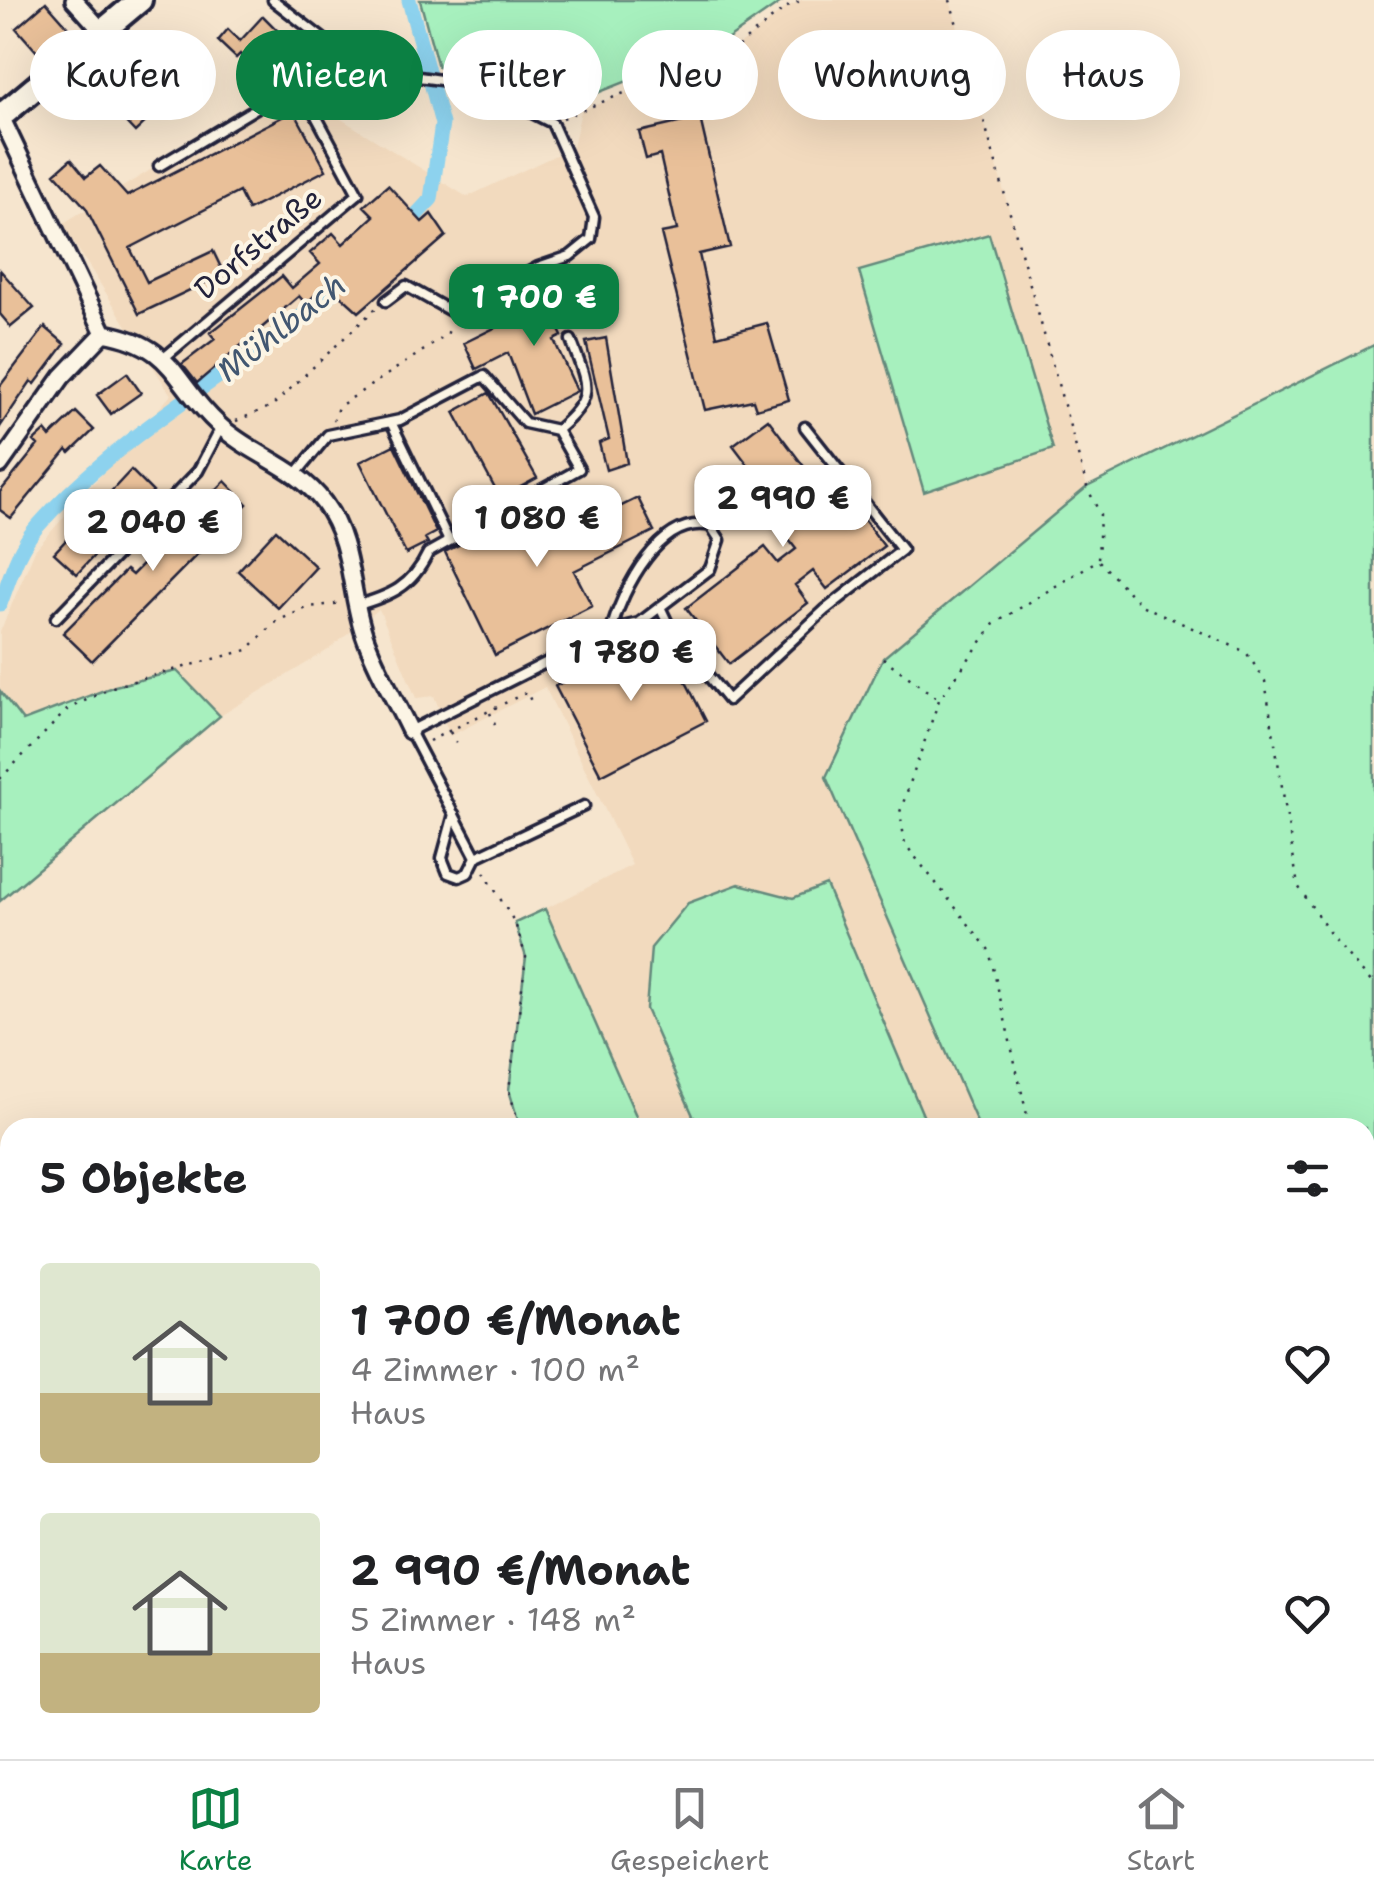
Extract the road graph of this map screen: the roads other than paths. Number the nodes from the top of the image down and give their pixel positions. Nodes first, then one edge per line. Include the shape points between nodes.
1 (74, 0) edge
2 (140, 0) edge
3 (273, 0) edge
4 (101, 30) edge
5 (103, 30) edge
6 (30, 92) edge
7 (2, 116) edge
8 (159, 166) dead end
9 (386, 301) road end
10 (104, 333) junction
11 (572, 340) dead end
12 (164, 358) junction
13 (391, 422) junction
14 (220, 427) junction
15 (805, 427) dead end
16 (556, 430) junction
17 (0, 465) edge
18 (296, 474) junction
19 (449, 541) junction
20 (354, 604) junction
21 (661, 609) junction
22 (56, 618) dead end
23 (611, 630) junction
24 (414, 739) junction
25 (584, 806) dead end
26 (454, 813) junction
27 (476, 858) junction

1 - 4 street
2 - 5 street
3 - 9 lane via 350,60 375,71 443,78 505,96 552,122 594,216 592,239 570,256 454,313 406,286
6 - 7 street
7 - 10 street
8 - 12 lane, Dorfstraße via 283,92 307,99 358,194
10 - 12 street via 136,339
10 - 17 street via 62,376
11 - 16 lane via 586,396
12 - 14 street
13 - 16 lane via 484,376 525,423
13 - 18 lane via 328,435
13 - 19 lane
14 - 18 street
14 - 22 lane via 198,471
15 - 21 lane via 902,550 728,700 670,630
16 - 19 lane via 579,470
18 - 20 street via 324,503 346,542
19 - 20 lane via 428,552 395,595
20 - 24 street
21 - 23 lane
21 - 23 lane via 710,569 720,540 711,526 681,526 662,540 618,606
23 - 24 lane
24 - 26 lane
25 - 27 lane
26 - 27 lane
26 - 27 lane via 442,858 448,873 468,874

